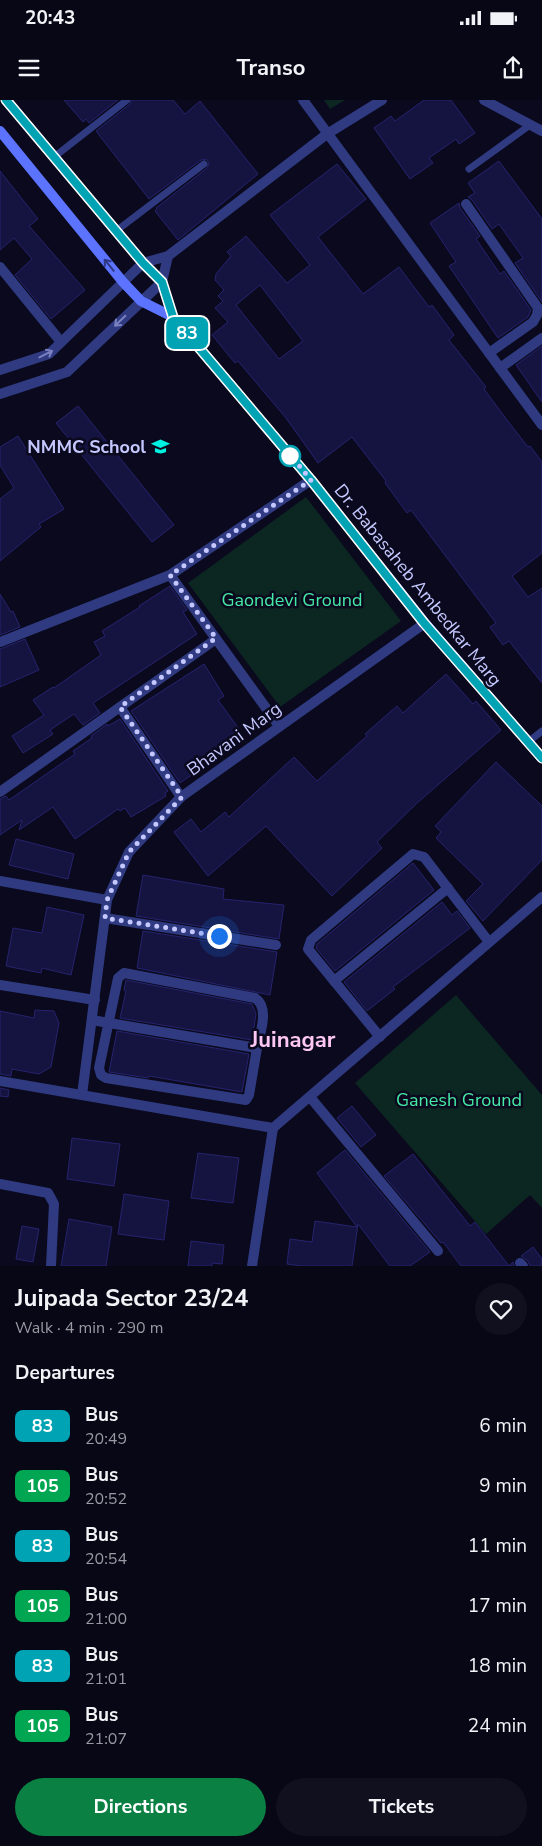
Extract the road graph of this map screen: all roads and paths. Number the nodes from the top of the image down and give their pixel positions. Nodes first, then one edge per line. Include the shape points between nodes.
1 (6, 100) edge
2 (127, 100) edge
3 (303, 100) edge
4 (382, 100) edge
5 (484, 100) edge
6 (530, 125) junction
7 (542, 131) edge
8 (0, 132) edge
9 (327, 134) junction
10 (54, 157) junction
11 (204, 164) dead end
12 (469, 169) dead end
13 (466, 204) dead end
14 (116, 231) junction
15 (168, 256) junction
16 (143, 263) junction
17 (0, 267) edge
18 (123, 282) junction
19 (162, 282) junction
20 (141, 301) junction
21 (173, 317) junction
22 (542, 338) edge
23 (61, 342) junction
24 (489, 353) junction
25 (500, 368) junction
26 (0, 370) edge
27 (0, 394) edge
28 (542, 425) edge
29 (311, 480) junction
30 (170, 575) junction
31 (424, 623) junction
32 (216, 638) junction
33 (0, 642) edge
34 (120, 707) junction
35 (279, 726) junction
36 (542, 731) edge
37 (528, 742) junction
38 (542, 758) edge
39 (0, 792) edge
40 (182, 797) junction
41 (0, 881) edge
42 (448, 888) junction
43 (542, 897) edge
44 (107, 900) junction
45 (105, 918) junction
46 (489, 942) junction
47 (276, 945) dead end
48 (334, 981) junction
49 (0, 985) edge
50 (95, 1000) junction
51 (92, 1020) junction
52 (109, 1022) junction
53 (380, 1037) junction
54 (257, 1048) junction
55 (0, 1081) edge
56 (82, 1095) junction
57 (310, 1097) junction
58 (273, 1128) junction
59 (0, 1184) edge
60 (438, 1251) dead end
61 (51, 1266) edge
62 (252, 1266) edge

1 - 10 main road, Dr. Babasaheb Ambedkar Marg
2 - 10 lane
3 - 9 street
4 - 9 street
5 - 6 street
6 - 7 street
6 - 12 lane
18 -> 8 main road, Dr. Babasaheb Ambedkar Marg
9 - 15 street
9 - 24 street
10 - 14 main road, Dr. Babasaheb Ambedkar Marg
11 - 14 lane
13 - 24 street via 538,308 533,322
14 - 16 main road, Dr. Babasaheb Ambedkar Marg
15 - 16 street
15 - 19 street
16 - 18 street
16 - 19 main road, Dr. Babasaheb Ambedkar Marg
17 - 23 street
18 - 20 main road, Dr. Babasaheb Ambedkar Marg
18 - 23 street
19 - 20 street
19 - 21 main road, Dr. Babasaheb Ambedkar Marg
20 - 21 main road, Dr. Babasaheb Ambedkar Marg
20 -> 27 street via 67,372
21 - 29 main road, Dr. Babasaheb Ambedkar Marg
22 - 25 street
26 -> 23 street via 49,354
24 - 25 street
25 - 28 street
29 - 30 street
29 - 31 main road, Dr. Babasaheb Ambedkar Marg
30 - 32 street
30 - 33 street
31 - 35 street, Bhavani Marg
31 - 37 main road, Dr. Babasaheb Ambedkar Marg
32 - 34 street
32 - 35 street
34 - 39 street
34 - 40 street
35 - 40 street, Bhavani Marg
36 - 37 lane
37 - 38 main road, Dr. Babasaheb Ambedkar Marg
40 - 44 street, Bhavani Marg via 129,852
41 - 44 street
42 - 46 street
42 - 48 street
42 - 48 street via 424,857 413,854 311,940 308,949
43 - 46 street
44 - 45 street, Bhavani Marg
45 - 47 street
45 - 50 street, Bhavani Marg
46 - 53 street
48 - 53 street
49 - 50 street
50 - 51 street, Bhavani Marg
51 - 52 street
51 - 56 street, Bhavani Marg
52 - 54 street
52 - 54 street via 118,978 124,973 255,998 260,1001 264,1012
52 - 54 street via 99,1068 106,1078 246,1100
53 - 57 street
55 - 56 street
56 - 58 street
57 - 58 street
57 - 60 street
58 - 62 street
59 - 61 street via 48,1193 54,1204

